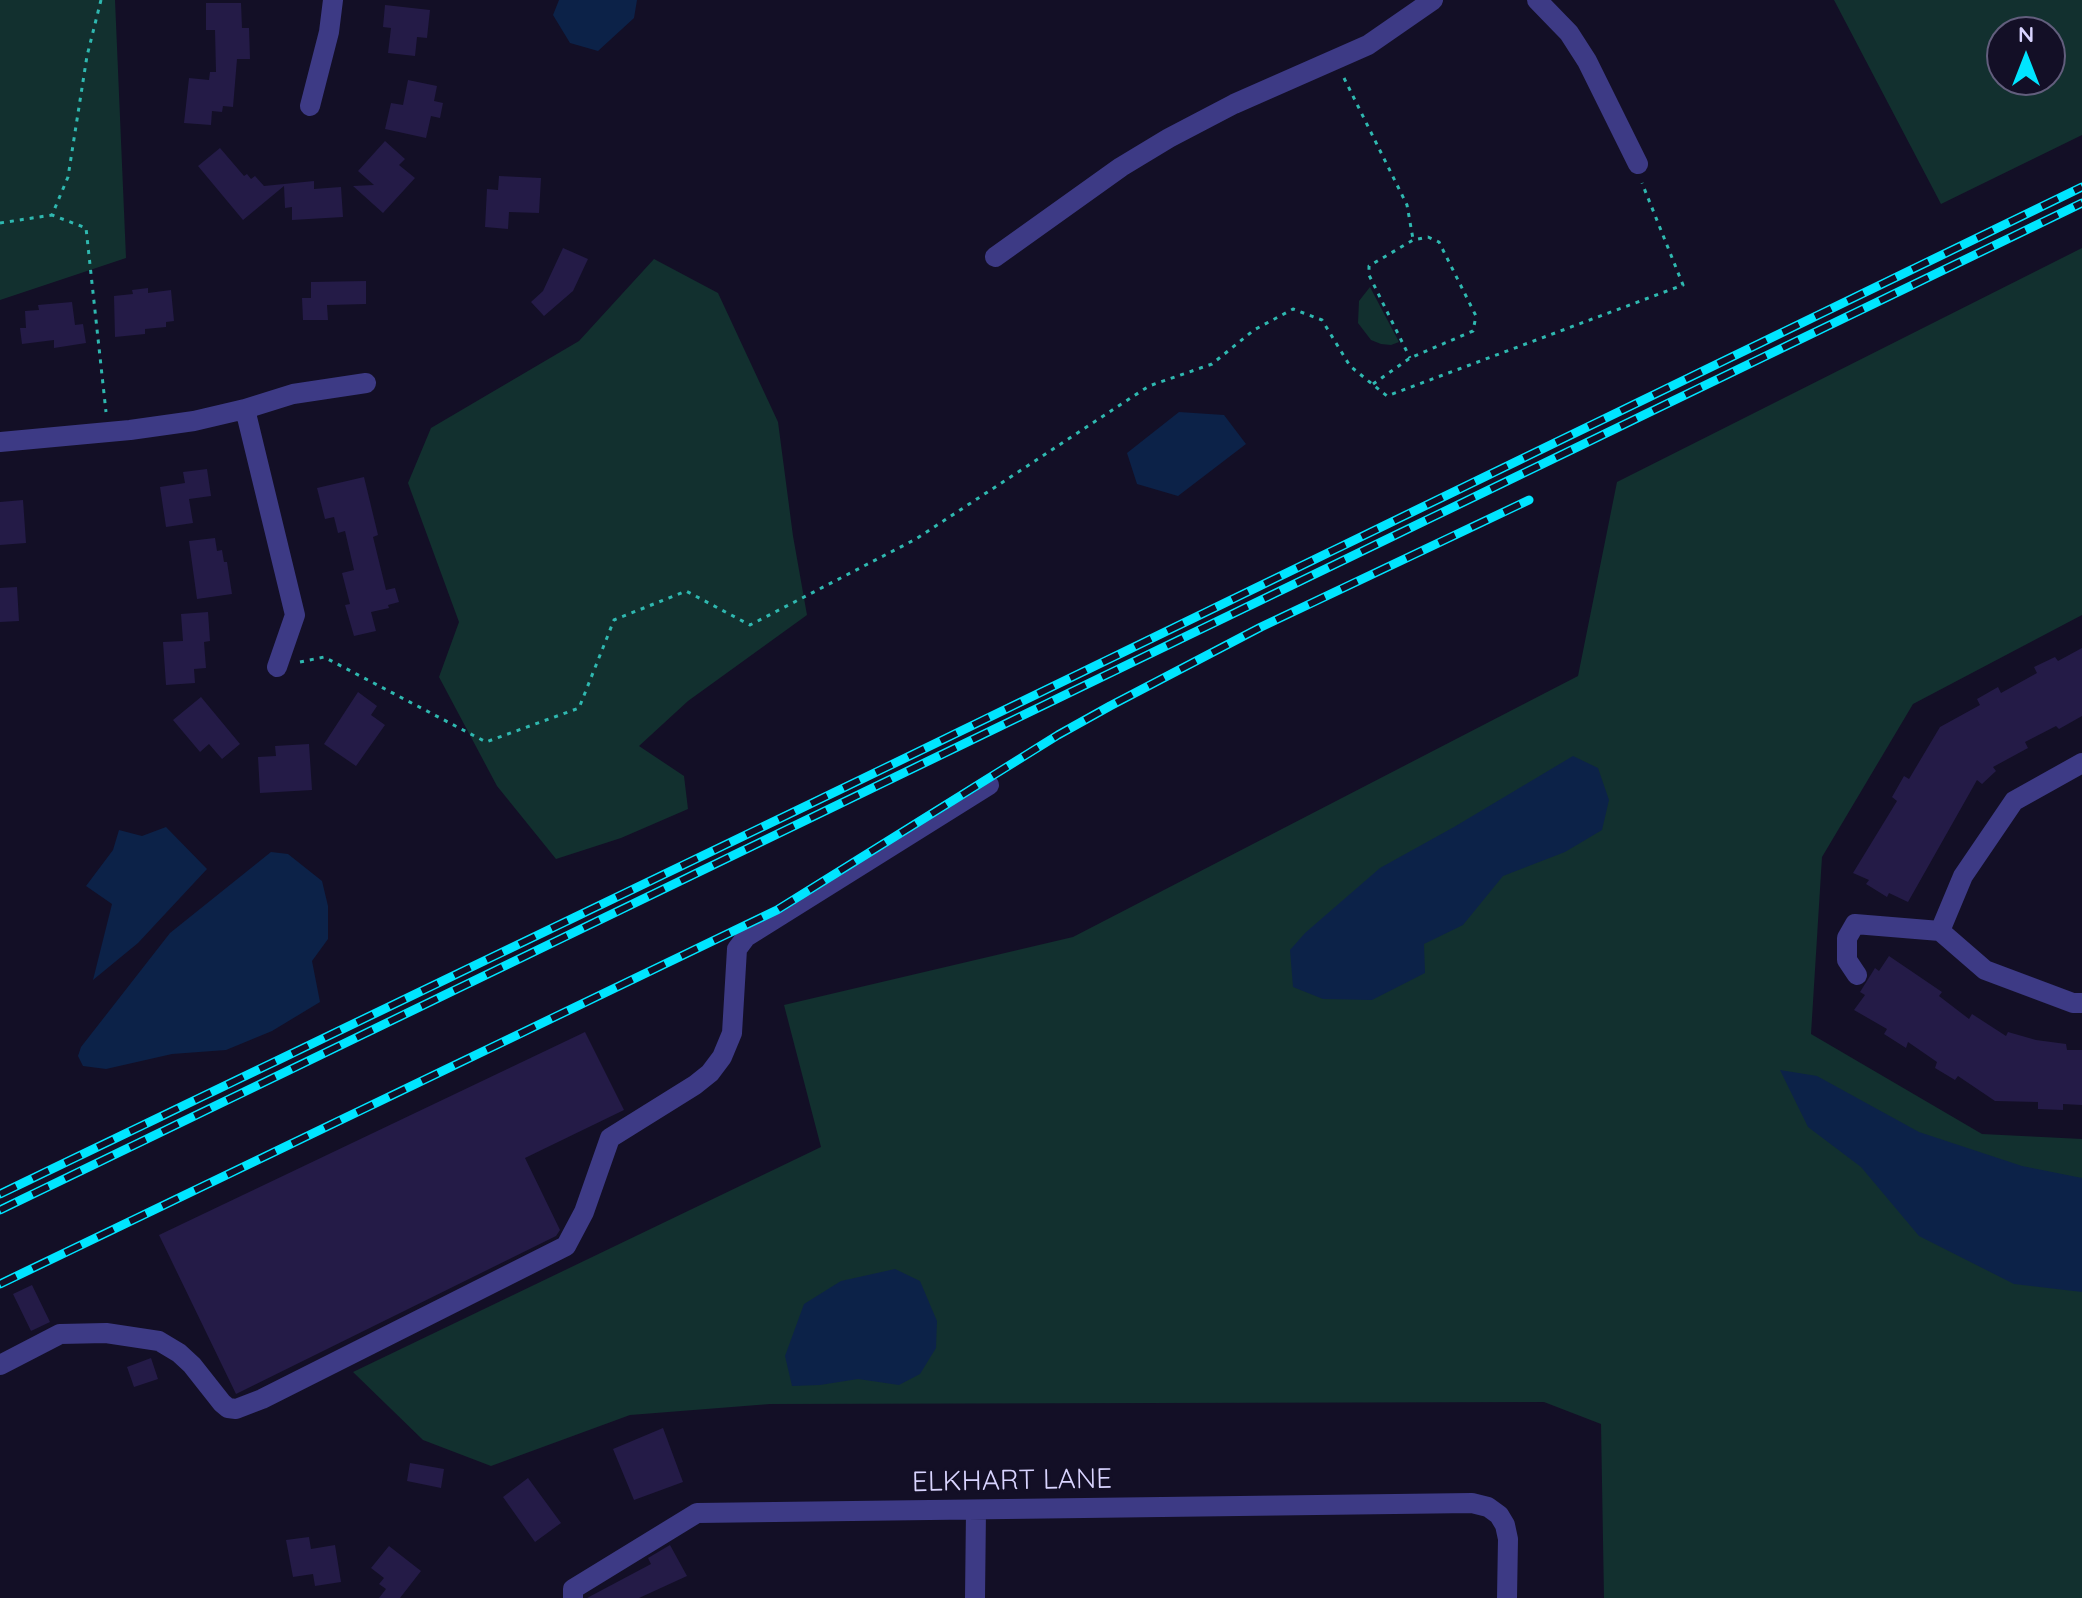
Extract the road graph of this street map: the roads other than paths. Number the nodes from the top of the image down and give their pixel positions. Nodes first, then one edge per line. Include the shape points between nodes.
1 (333, 0) edge
2 (1433, 0) edge
3 (1537, 0) edge
4 (310, 106) dead end
5 (1638, 164) road end
6 (995, 257) dead end
7 (366, 383) dead end
8 (245, 409) junction
9 (0, 442) edge
10 (277, 667) road end
11 (2082, 763) edge
12 (989, 785) dead end
13 (1940, 931) junction
14 (1857, 975) dead end
15 (2082, 1003) edge
16 (0, 1365) edge
17 (976, 1510) junction
18 (573, 1593) edge
19 (975, 1598) edge
20 (1507, 1598) edge

1 - 4 street
2 - 6 street via 1368,45 1169,138
3 - 5 street via 1581,52
7 - 8 street via 293,394
8 - 9 street via 194,421
8 - 10 street via 295,615
11 - 13 street via 2014,801 1963,876
12 - 16 street via 746,937 737,949 732,1033 722,1057 695,1085 610,1138 566,1246 245,1407 228,1408 192,1365 159,1341 106,1333 60,1334
13 - 14 street via 1855,924 1847,938 1847,960
13 - 15 street via 1985,970
17 - 18 street, ELKHART LANE via 697,1513
17 - 19 street
17 - 20 street, ELKHART LANE via 1472,1503 1488,1507 1505,1525

